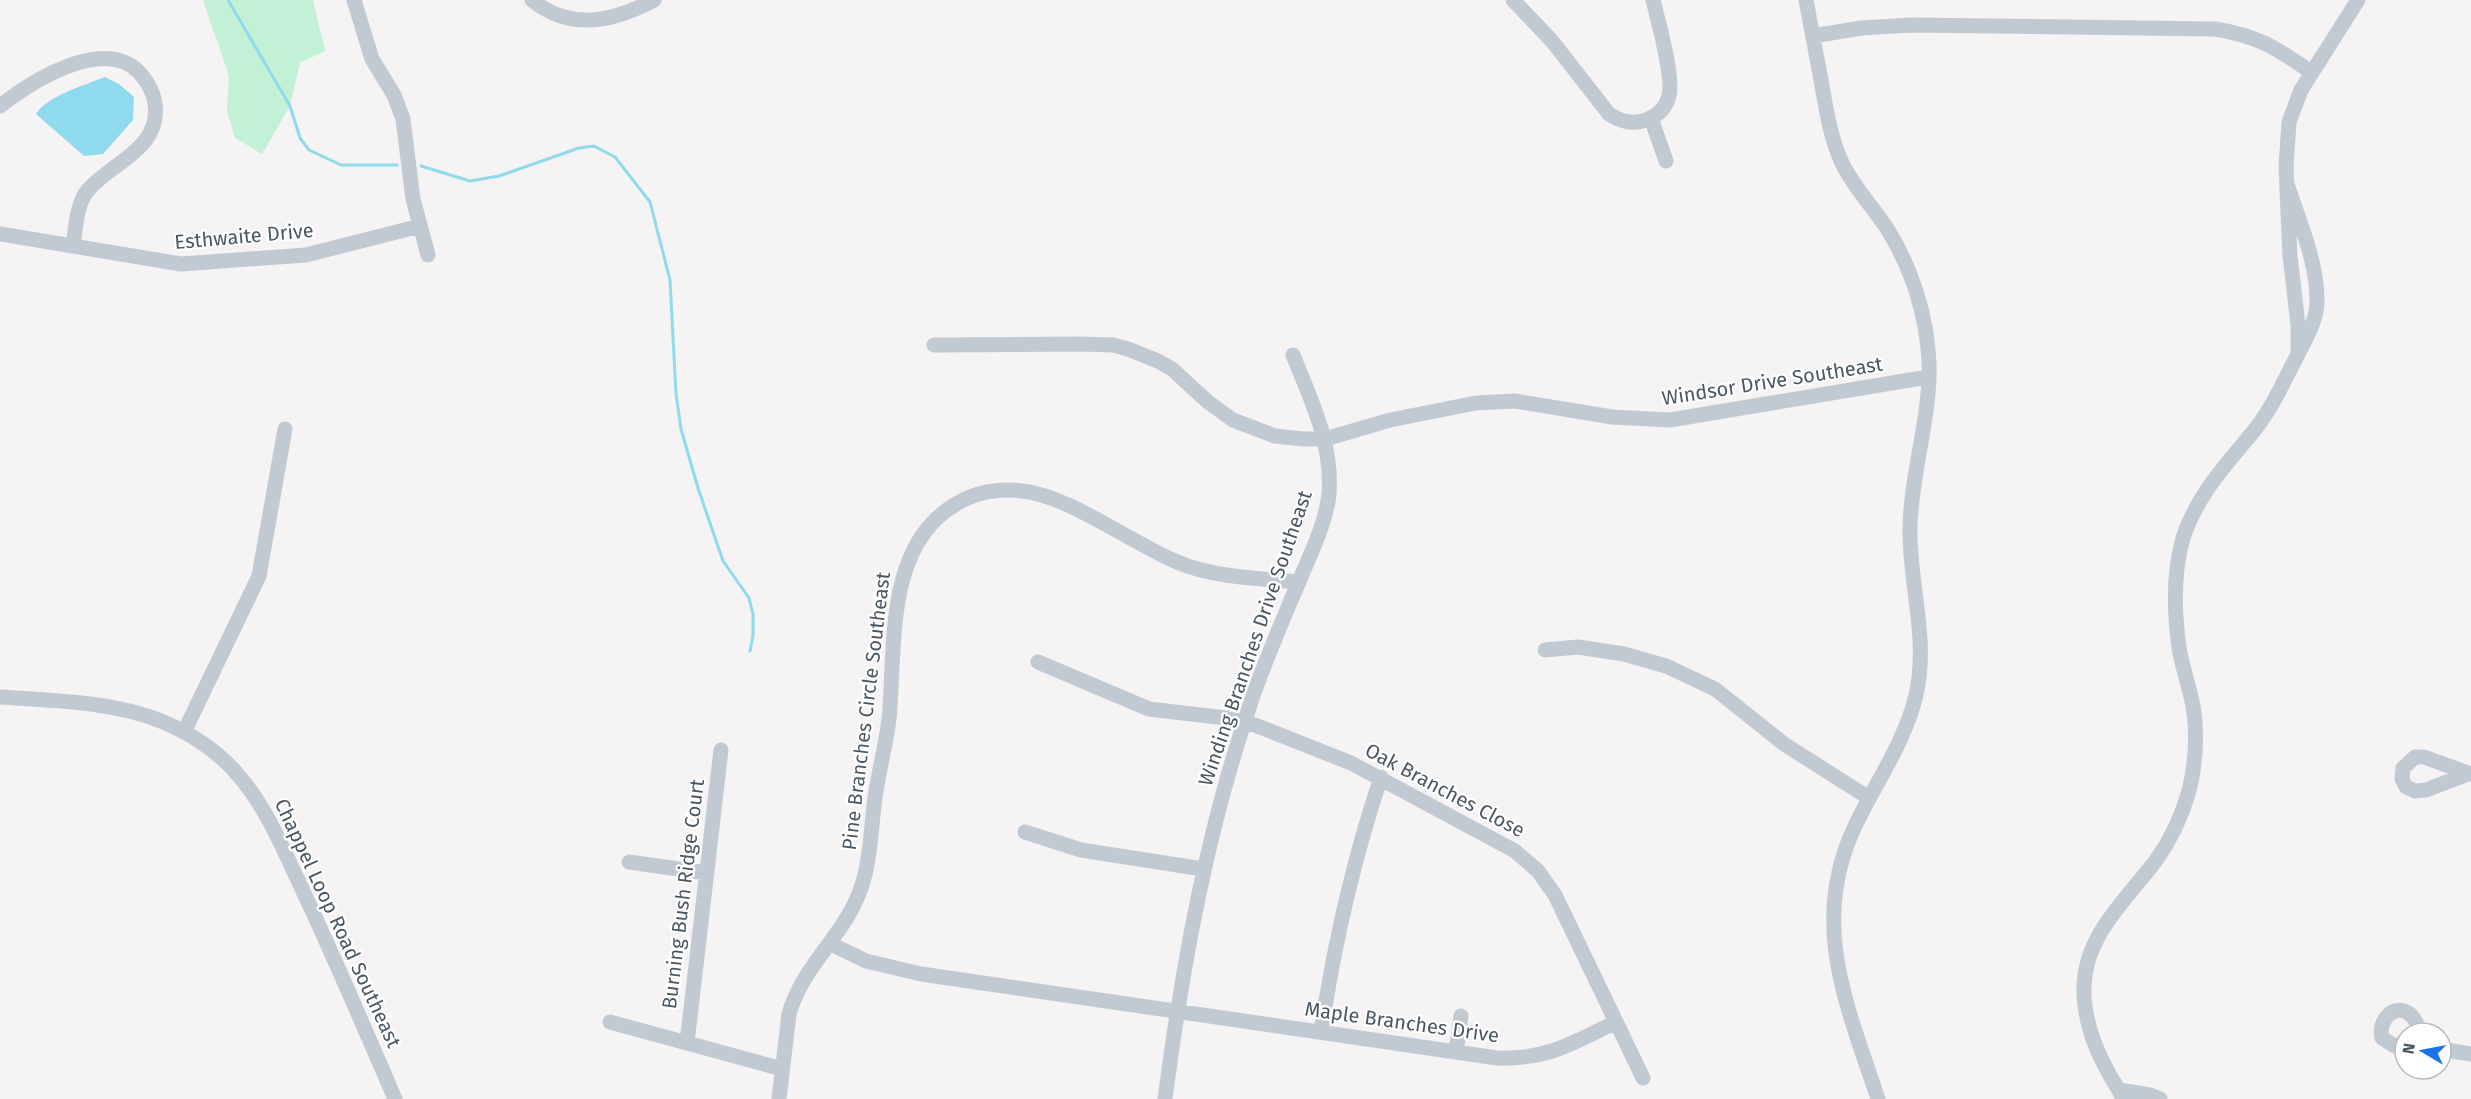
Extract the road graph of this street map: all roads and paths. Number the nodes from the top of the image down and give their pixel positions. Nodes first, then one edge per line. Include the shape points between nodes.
1 (354, 0) edge
2 (532, 0) edge
3 (654, 0) edge
4 (1514, 0) edge
5 (1653, 0) edge
6 (1806, 0) edge
7 (2358, 0) edge
8 (1813, 36) junction
9 (2311, 72) junction
10 (0, 106) edge
11 (1651, 118) junction
12 (1666, 160) dead end
13 (2288, 184) junction
14 (420, 226) junction
15 (0, 234) edge
16 (73, 246) junction
17 (428, 255) dead end
18 (934, 345) dead end
19 (1293, 356) dead end
20 (2296, 358) junction
21 (1929, 377) junction
22 (285, 429) dead end
23 (1325, 439) junction
24 (1299, 582) junction
25 (1545, 650) dead end
26 (1038, 662) dead end
27 (0, 698) edge
28 (1244, 722) junction
29 (184, 732) junction
30 (721, 750) dead end
31 (1381, 777) junction
32 (1869, 798) junction
33 (1025, 832) dead end
34 (629, 862) dead end
35 (1203, 869) junction
36 (707, 873) junction
37 (831, 944) junction
38 (1177, 1011) junction
39 (1461, 1016) dead end
40 (2415, 1021) edge
41 (610, 1022) dead end
42 (1616, 1022) junction
43 (1321, 1032) junction
44 (687, 1042) junction
45 (2393, 1045) edge
46 (2453, 1051) edge
47 (1456, 1052) junction
48 (2471, 1054) edge
49 (782, 1069) junction
50 (1643, 1078) dead end
51 (2121, 1094) edge
52 (395, 1099) edge
53 (779, 1099) edge
54 (1165, 1099) edge
55 (1878, 1099) edge
56 (2160, 1099) edge

1 - 14 street via 372,59 394,95 403,119
2 - 3 street via 560,15 585,21 612,19
4 - 11 street via 1609,114 1633,122
5 - 11 street via 1671,88 1665,106
6 - 8 street
7 - 9 street
8 - 9 street via 1912,25 2215,29 2266,42
8 - 21 street via 1830,128 1842,162 1888,230 1913,285 1926,333
9 - 13 street via 2289,122
10 - 16 street via 57,72 95,58 127,64 149,85 156,114 150,134 136,151 88,190 79,210
11 - 12 street
13 - 20 street via 2290,256 2298,325
13 - 20 street via 2310,256 2317,300 2314,321
14 - 16 street, Esthwaite Drive via 306,255 225,262 172,264
14 - 17 street
15 - 16 street, Esthwaite Drive
18 - 23 street, Windsor Drive Southeast via 1089,344 1128,349 1172,369 1220,412 1246,427 1282,437
19 - 23 street, Winding Branches Drive Southeast
20 - 51 street via 2267,414 2202,496 2180,551 2175,590 2177,629 2195,725 2189,791 2163,850 2107,920 2085,975 2089,1024 2103,1062
21 - 23 street, Windsor Drive Southeast via 1670,420 1612,417 1515,401 1476,403 1400,418
21 - 32 street via 1910,528 1920,643 1919,676 1906,728
22 - 29 street via 259,576
23 - 24 street, Winding Branches Drive Southeast via 1329,498
24 - 28 street, Winding Branches Drive Southeast
24 - 37 street, Pine Branches Circle Southeast via 1201,571 1034,493 988,492 947,509 924,531 904,574 869,858 853,910
25 - 32 street via 1578,646 1666,666 1715,689 1784,744
26 - 28 street, Oak Branches Close via 1149,709
27 - 29 street, Chappel Loop Road Southeast via 110,708 139,714
28 - 31 street, Oak Branches Close
28 - 35 street, Winding Branches Drive Southeast
29 - 52 street, Chappel Loop Road Southeast via 208,747 237,774 262,807 326,939
30 - 36 street, Burning Bush Ridge Court
31 - 42 street, Oak Branches Close via 1515,850 1538,871 1556,895
31 - 43 street via 1345,897
32 - 55 street via 1841,862 1833,899 1833,935 1840,983
33 - 35 street via 1081,850
34 - 36 street
35 - 38 street, Winding Branches Drive Southeast
36 - 44 street, Burning Bush Ridge Court
37 - 38 street via 866,961 900,970
37 - 49 street, Pine Branches Circle Southeast via 804,978 793,1000
38 - 43 street, Maple Branches Drive
38 - 54 street, Winding Branches Drive Southeast
39 - 47 street
40 - 45 street via 2409,1013 2397,1011 2386,1016 2382,1038
41 - 44 street
42 - 47 street, Maple Branches Drive via 1560,1049 1530,1057 1497,1058
42 - 50 street, Oak Branches Close
43 - 47 street, Maple Branches Drive
44 - 49 street
46 - 48 street
49 - 53 street, Pine Branches Circle Southeast
51 - 56 street

